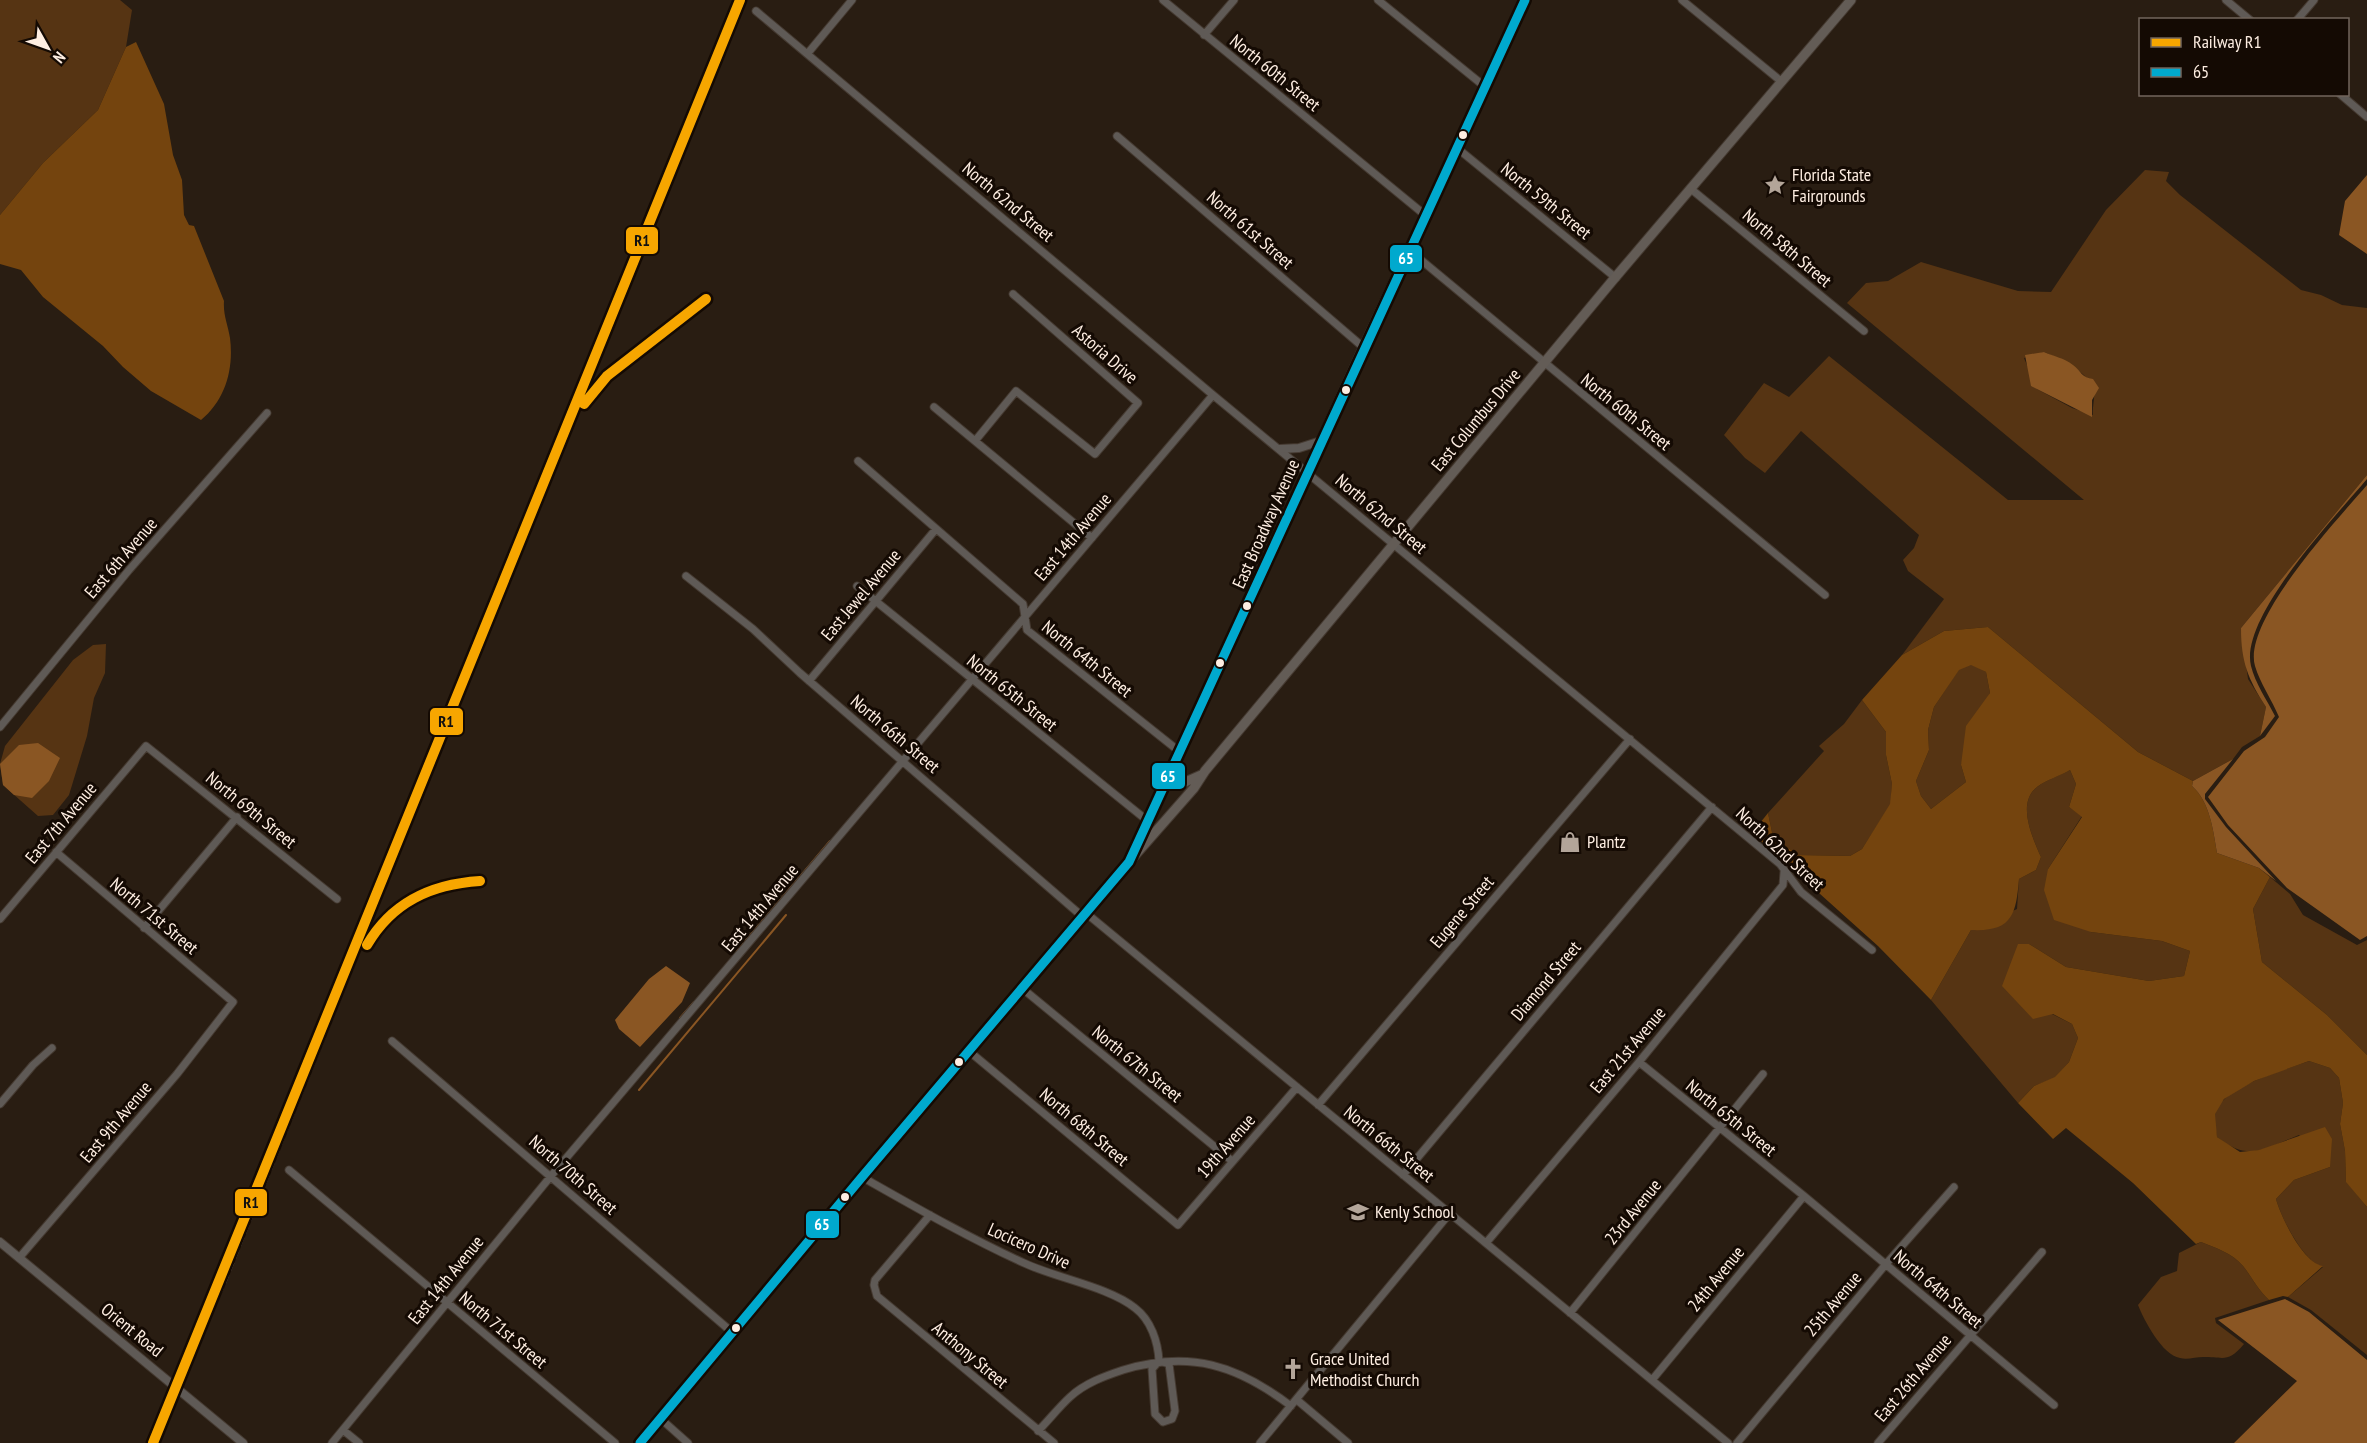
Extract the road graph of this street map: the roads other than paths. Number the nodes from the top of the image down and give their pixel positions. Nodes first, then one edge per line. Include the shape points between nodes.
1 (852, 0) edge
2 (1163, 0) edge
3 (1234, 0) edge
4 (1378, 0) edge
5 (1525, 0) edge
6 (1682, 0) edge
7 (1851, 0) edge
8 (2226, 0) edge
9 (2314, 0) edge
10 (756, 11) dead end
11 (2248, 18) edge
12 (2299, 18) edge
13 (1204, 35) junction
14 (808, 53) junction
15 (1782, 82) junction
16 (1484, 86) junction
17 (2342, 96) edge
18 (2367, 117) edge
19 (1117, 136) dead end
20 (1457, 148) junction
21 (1691, 189) junction
22 (1425, 215) junction
23 (1409, 250) junction
24 (1616, 278) junction
25 (1013, 294) dead end
26 (1864, 331) dead end
27 (1364, 347) junction
28 (1544, 365) junction
29 (1213, 395) junction
30 (934, 407) dead end
31 (267, 412) dead end
32 (975, 441) junction
33 (1321, 441) junction
34 (1280, 449) junction
35 (858, 461) dead end
36 (1307, 471) junction
37 (936, 529) junction
38 (1092, 538) junction
39 (1394, 544) junction
40 (686, 576) dead end
41 (857, 586) dead end
42 (1825, 595) dead end
43 (876, 602) junction
44 (1025, 618) junction
45 (809, 681) junction
46 (972, 681) junction
47 (0, 727) edge
48 (1630, 739) junction
49 (146, 746) joint
50 (1180, 752) junction
51 (904, 762) junction
52 (1205, 771) junction
53 (1168, 778) junction
54 (1712, 807) junction
55 (237, 817) junction
56 (1170, 817) junction
57 (1149, 822) junction
58 (56, 852) junction
59 (1129, 862) junction
60 (1784, 872) junction
61 (337, 899) dead end
62 (1085, 915) junction
63 (0, 919) edge
64 (144, 928) junction
65 (1872, 950) dead end
66 (1023, 989) junction
67 (233, 1002) joint
68 (392, 1041) dead end
69 (52, 1048) dead end
70 (970, 1052) junction
71 (1639, 1062) junction
72 (1763, 1074) dead end
73 (1297, 1087) junction
74 (0, 1104) edge
75 (1318, 1105) junction
76 (1720, 1129) junction
77 (1232, 1161) junction
78 (289, 1170) dead end
79 (1403, 1175) junction
80 (551, 1176) junction
81 (862, 1177) junction
82 (1954, 1186) dead end
83 (1804, 1196) junction
84 (1450, 1213) junction
85 (930, 1215) junction
86 (1178, 1225) joint
87 (0, 1242) edge
88 (1486, 1243) junction
89 (2042, 1252) dead end
90 (19, 1258) junction
91 (1886, 1264) junction
92 (447, 1302) junction
93 (1570, 1313) junction
94 (733, 1333) junction
95 (1970, 1335) junction
96 (1159, 1361) junction
97 (1652, 1380) junction
98 (1294, 1403) junction
99 (2054, 1405) dead end
100 (661, 1419) junction
101 (343, 1430) junction
102 (1038, 1431) junction
103 (243, 1443) edge
104 (332, 1443) edge
105 (360, 1443) edge
106 (615, 1443) edge
107 (640, 1443) edge
108 (688, 1443) edge
109 (1054, 1443) edge
110 (1260, 1443) edge
111 (1348, 1443) edge
112 (1728, 1443) edge
113 (1737, 1443) edge
114 (1878, 1443) edge

1 - 14 street
2 - 13 street, North 60th Street
3 - 13 street
4 - 16 street
5 - 16 street, East Broadway Avenue
6 - 15 street
7 - 15 main road, East Columbus Drive
8 - 11 street
9 - 12 street
10 - 14 street, North 62nd Street
13 - 22 street, North 60th Street
14 - 29 street, North 62nd Street
15 - 21 main road, East Columbus Drive
16 - 20 street, East Broadway Avenue
17 - 18 street
19 - 27 street, North 61st Street
20 - 22 street, East Broadway Avenue
20 - 24 street, North 59th Street
21 - 24 main road, East Columbus Drive
21 - 26 street, North 58th Street
22 - 23 street, East Broadway Avenue
23 - 27 street, East Broadway Avenue
23 - 28 street, North 60th Street
24 - 28 main road, East Columbus Drive
25 - 32 street, Astoria Drive via 1138,402 1095,454 1016,391
27 - 33 street, East Broadway Avenue
28 - 39 main road, East Columbus Drive
28 - 42 street, North 60th Street
29 - 34 street, North 62nd Street
29 - 38 street, East 14th Avenue
30 - 32 street
31 - 47 street, East 6th Avenue via 129,570
32 - 38 street
33 - 34 street
33 - 36 street, East Broadway Avenue
34 - 36 street, North 62nd Street
35 - 37 street, North 64th Street
36 - 39 street, North 62nd Street
36 - 50 street, East Broadway Avenue
37 - 43 street, East Jewel Avenue
37 - 44 street, North 64th Street via 1023,604
38 - 44 street, East 14th Avenue
39 - 48 street, North 62nd Street
39 - 52 main road, East Columbus Drive
40 - 45 street, North 66th Street via 753,629
41 - 43 street, North 65th Street
43 - 45 street, East Jewel Avenue
43 - 46 street, North 65th Street
44 - 46 street, East 14th Avenue
44 - 50 street, North 64th Street via 1027,630
45 - 51 street, North 66th Street
46 - 51 street, East 14th Avenue
46 - 57 street, North 65th Street
48 - 54 street, North 62nd Street
48 - 75 street, Eugene Street
49 - 55 street, North 69th Street
49 - 58 street, East 7th Avenue
50 - 53 street, East Broadway Avenue
51 - 62 street, North 66th Street
51 - 80 street, East 14th Avenue
52 - 53 main road via 1183,783
52 - 56 main road, East Columbus Drive
53 - 57 main road, East Broadway Avenue
54 - 60 street, North 62nd Street via 1780,864
54 - 79 street, Diamond Street
55 - 61 street, North 69th Street
55 - 64 street
56 - 57 main road
56 - 59 main road, East Columbus Drive
57 - 59 main road, East Broadway Avenue
58 - 63 street, East 7th Avenue
58 - 64 street, North 71st Street
59 - 62 main road, East Broadway Avenue
60 - 65 street, North 62nd Street via 1801,892
60 - 71 street, East 21st Avenue via 1783,885
62 - 66 main road, East Broadway Avenue
62 - 73 street, North 66th Street
64 - 67 street, North 71st Street
66 - 70 main road, East Broadway Avenue
66 - 77 street, North 67th Street
67 - 90 street, East 9th Avenue via 162,1092
68 - 80 street, North 70th Street
69 - 74 street
70 - 81 main road, East Broadway Avenue
70 - 86 street, North 68th Street
71 - 76 street, North 65th Street
71 - 88 street, East 21st Avenue
72 - 76 street, 23rd Avenue
73 - 75 street, North 66th Street
73 - 77 street, 19th Avenue
75 - 79 street, North 66th Street
76 - 83 street, North 65th Street
76 - 93 street, 23rd Avenue
77 - 86 street, 19th Avenue
78 - 92 street, North 71st Street
79 - 84 street, North 66th Street
80 - 92 street, East 14th Avenue
80 - 94 street, North 70th Street
81 - 85 street, Locicero Drive
81 - 94 main road, East Broadway Avenue
82 - 91 street, 25th Avenue
83 - 91 street, North 64th Street
83 - 97 street, 24th Avenue
84 - 88 street, North 66th Street
84 - 98 street
85 - 96 street, Locicero Drive via 1026,1264 1136,1308 1153,1333
85 - 102 street, Anthony Street via 875,1280 877,1296
87 - 90 street, Orient Road
88 - 93 street, North 66th Street
89 - 95 street, East 26th Avenue
90 - 103 street, Orient Road
91 - 95 street, North 64th Street
91 - 113 street, 25th Avenue
92 - 101 street, East 14th Avenue
92 - 106 street, North 71st Street
93 - 97 street, North 66th Street
94 - 100 main road, East Broadway Avenue
95 - 99 street, North 64th Street
95 - 114 street, East 26th Avenue
96 - 96 street, Locicero Drive via 1152,1369 1153,1395 1155,1414 1163,1422 1174,1416 1175,1400 1169,1364
96 - 98 street via 1204,1362 1241,1374
96 - 102 street via 1102,1376 1071,1395
97 - 112 street, North 66th Street
98 - 110 street
98 - 111 street
100 - 107 main road, East Broadway Avenue
100 - 108 street
101 - 104 street, East 14th Avenue
101 - 105 street
102 - 109 street, Anthony Street

